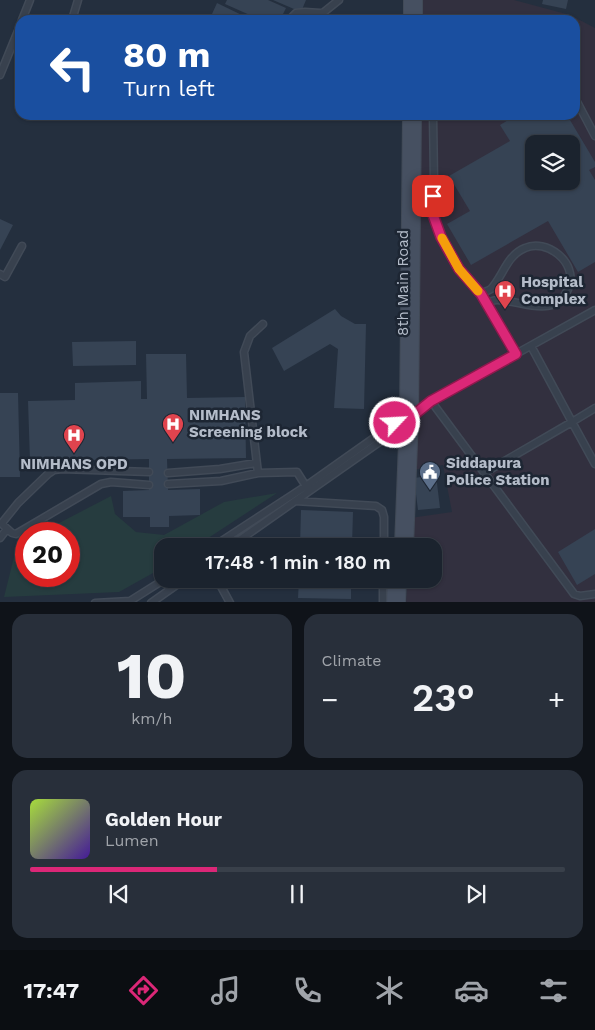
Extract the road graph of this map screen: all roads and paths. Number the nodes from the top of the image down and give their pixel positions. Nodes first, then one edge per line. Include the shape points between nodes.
1 (30, 0) edge
2 (78, 0) edge
3 (339, 0) edge
4 (403, 0) edge
5 (413, 0) edge
6 (24, 15) edge
7 (74, 15) edge
8 (294, 15) edge
9 (403, 15) edge
10 (413, 15) edge
11 (15, 38) edge
12 (0, 75) edge
13 (580, 108) edge
14 (403, 120) edge
15 (412, 120) edge
16 (433, 120) edge
17 (595, 136) edge
18 (22, 246) dead end
19 (0, 274) edge
20 (481, 294) junction
21 (486, 303) junction
22 (595, 310) edge
23 (263, 324) dead end
24 (531, 346) junction
25 (516, 354) junction
26 (431, 401) junction
27 (595, 408) edge
28 (405, 420) junction
29 (572, 422) junction
30 (256, 463) junction
31 (595, 464) edge
32 (149, 472) dead end
33 (168, 473) dead end
34 (258, 473) junction
35 (484, 473) junction
36 (168, 484) dead end
37 (150, 485) dead end
38 (307, 489) junction
39 (295, 501) junction
40 (7, 529) junction
41 (0, 538) edge
42 (227, 538) edge
43 (242, 538) edge
44 (384, 538) edge
45 (398, 538) edge
46 (404, 538) edge
47 (154, 586) edge
48 (172, 588) edge
49 (222, 588) edge
50 (384, 588) edge
51 (397, 588) edge
52 (402, 588) edge
53 (595, 594) edge
54 (95, 602) edge
55 (151, 602) edge
56 (230, 602) edge
57 (383, 602) edge
58 (396, 602) edge
59 (401, 602) edge

1 - 6 lane
2 - 7 lane
3 - 8 lane via 324,12
4 - 9 street
5 - 10 street
11 - 12 lane
13 - 17 lane
14 - 28 street, 8th Main Road
15 - 28 street, 8th Main Road
16 - 20 lane via 432,212 441,237 459,269
18 - 19 lane via 5,277
20 - 21 lane
20 - 21 lane via 492,288 513,256 524,248 537,244 562,256 570,279 560,300 544,307 497,300
21 - 25 lane
22 - 24 lane
23 - 30 lane via 250,336 244,352
24 - 25 lane
24 - 29 lane
25 - 26 lane
26 - 28 lane
26 - 35 lane
27 - 29 lane
28 - 38 lane via 395,423
28 - 45 street
28 - 46 street
29 - 31 lane
29 - 35 lane
30 - 33 lane
30 - 34 lane
32 - 40 lane via 54,470 18,503 2,523
34 - 36 lane via 221,481
34 - 38 lane via 297,472
35 - 53 lane via 574,594
37 - 40 lane via 101,484 16,534
38 - 39 lane
38 - 42 lane
39 - 43 lane
39 - 44 lane via 376,506 384,517
40 - 41 lane
47 - 54 lane via 130,601
48 - 55 lane
49 - 56 lane
50 - 57 lane
51 - 58 street
52 - 59 street

